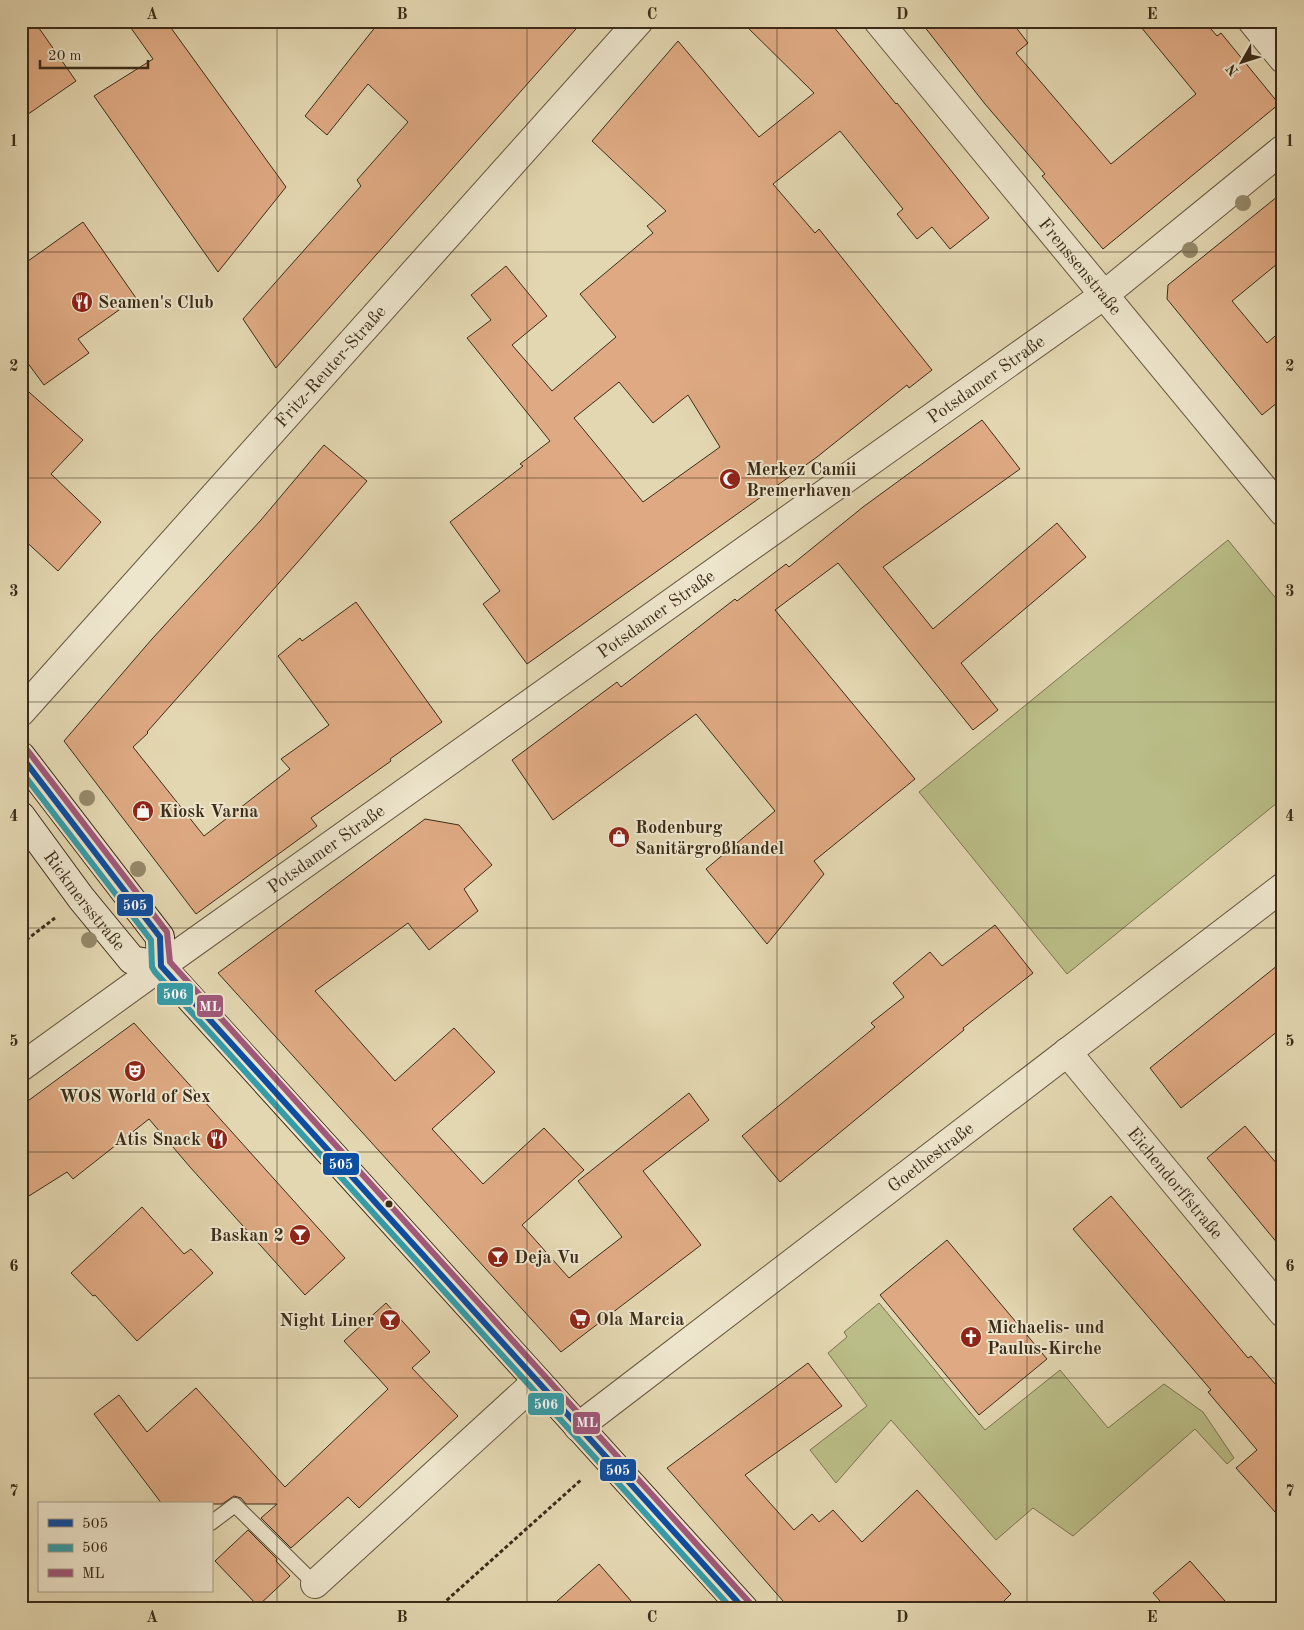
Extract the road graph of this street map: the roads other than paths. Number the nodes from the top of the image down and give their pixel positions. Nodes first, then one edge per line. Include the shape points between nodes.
1 (639, 21) edge
2 (878, 21) edge
3 (1252, 21) edge
4 (1283, 59) edge
5 (1283, 149) edge
6 (1104, 295) junction
7 (1283, 512) edge
8 (21, 712) edge
9 (21, 756) edge
10 (21, 816) edge
11 (1283, 887) edge
12 (161, 966) junction
13 (1067, 1052) junction
14 (21, 1068) edge
15 (1283, 1313) edge
16 (537, 1381) junction
17 (578, 1427) junction
18 (212, 1522) edge
19 (315, 1584) joint
20 (744, 1609) edge

1 - 8 street, Fritz-Reuter-Straße
2 - 6 street, Frenssenstraße
3 - 4 street
5 - 6 street, Potsdamer Straße
6 - 7 street, Frenssenstraße
6 - 12 street, Potsdamer Straße
9 - 12 street, Rickmersstraße via 160,937
10 - 12 street, Rickmersstraße via 81,898 132,960
11 - 13 street, Goethestraße
12 - 14 street, Potsdamer Straße
12 - 16 street
13 - 15 street, Eichendorffstraße
13 - 17 street, Goethestraße
16 - 17 street
16 - 19 street
17 - 20 street
18 - 19 lane via 235,1505

